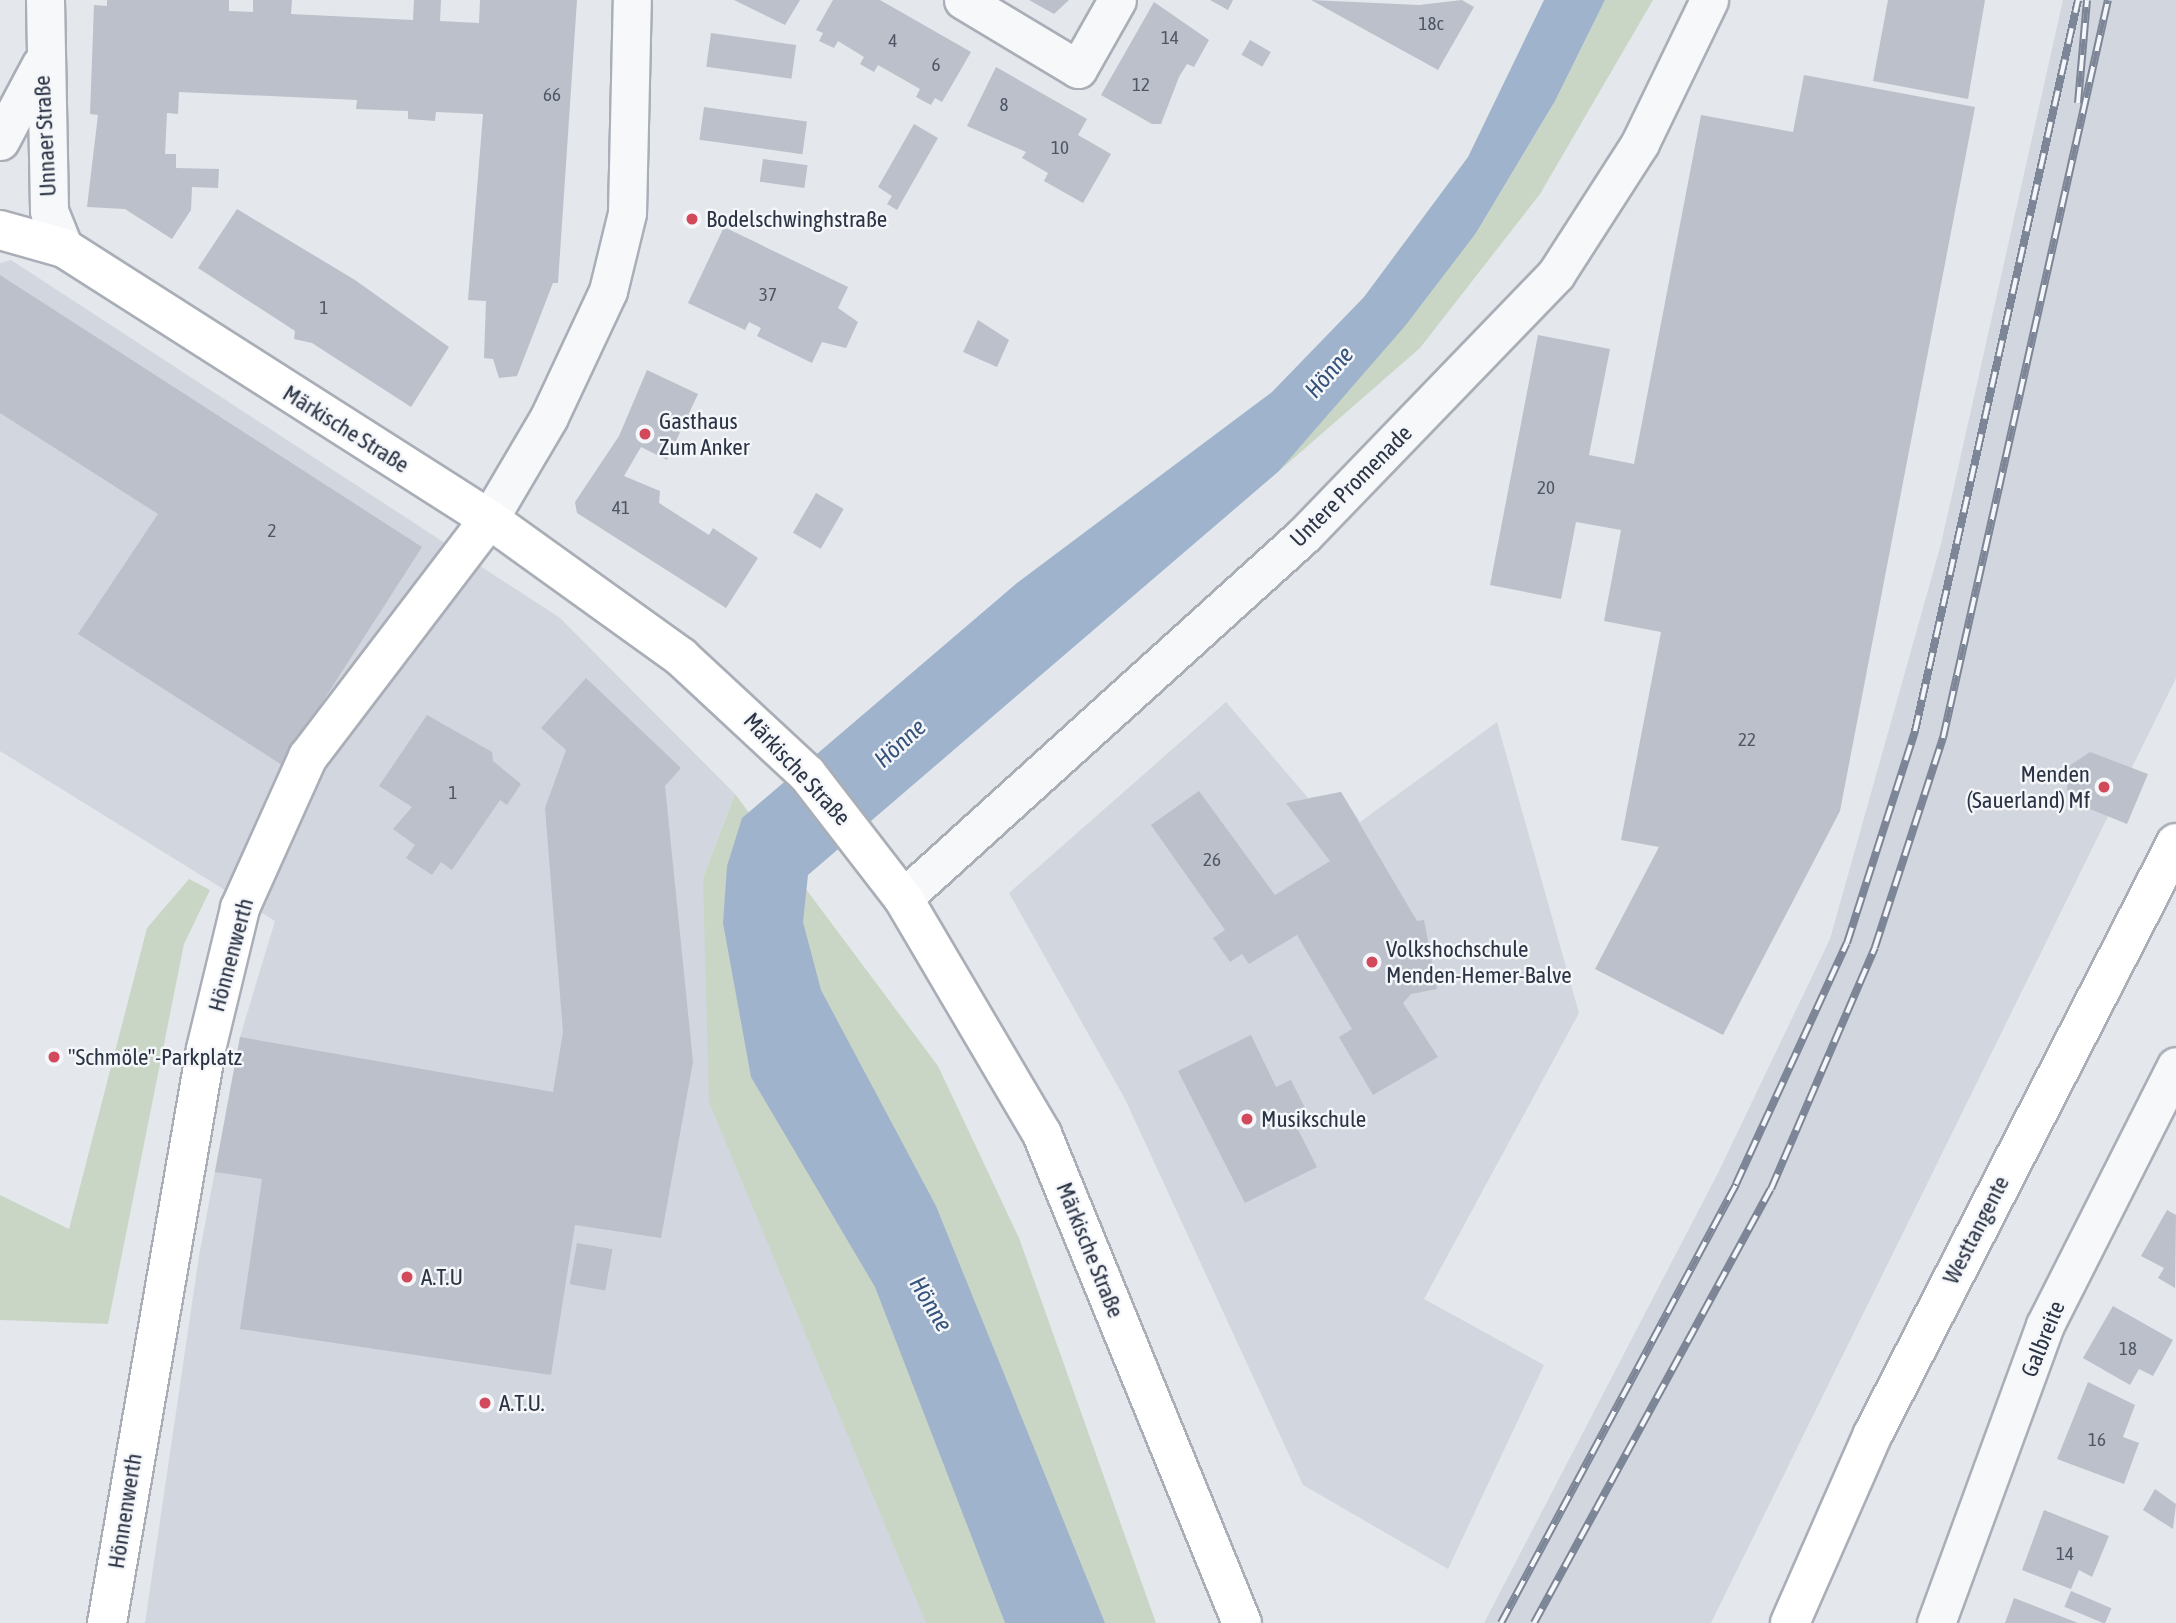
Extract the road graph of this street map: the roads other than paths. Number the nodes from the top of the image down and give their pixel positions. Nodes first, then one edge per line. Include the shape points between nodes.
1 (45, 0) edge
2 (632, 0) edge
3 (962, 0) edge
4 (1117, 0) edge
5 (1710, 0) edge
6 (41, 63) junction
7 (0, 142) edge
8 (0, 230) edge
9 (64, 247) junction
10 (489, 519) junction
11 (2176, 843) edge
12 (893, 884) junction
13 (2176, 1066) edge
14 (107, 1623) edge
15 (1242, 1623) edge
16 (1790, 1623) edge
17 (1936, 1623) edge

1 - 6 street, Unnaer Straße
2 - 10 street via 627,213 608,291 549,417
3 - 4 street via 1078,69
5 - 12 street, Untere Promenade via 1640,143 1556,274 1304,535
6 - 7 street, Unnaer Straße
6 - 9 street, Unnaer Straße via 49,211
8 - 9 main road, Märkische Straße
9 - 10 main road, Märkische Straße
10 - 12 main road, Märkische Straße via 615,606 747,713 807,774
10 - 14 main road, Hönnenwerth via 308,757 240,908 206,1049
11 - 16 main road, Westtangente via 1873,1434
12 - 15 main road, Märkische Straße via 1042,1135
13 - 17 street, Galbreite via 2045,1325

